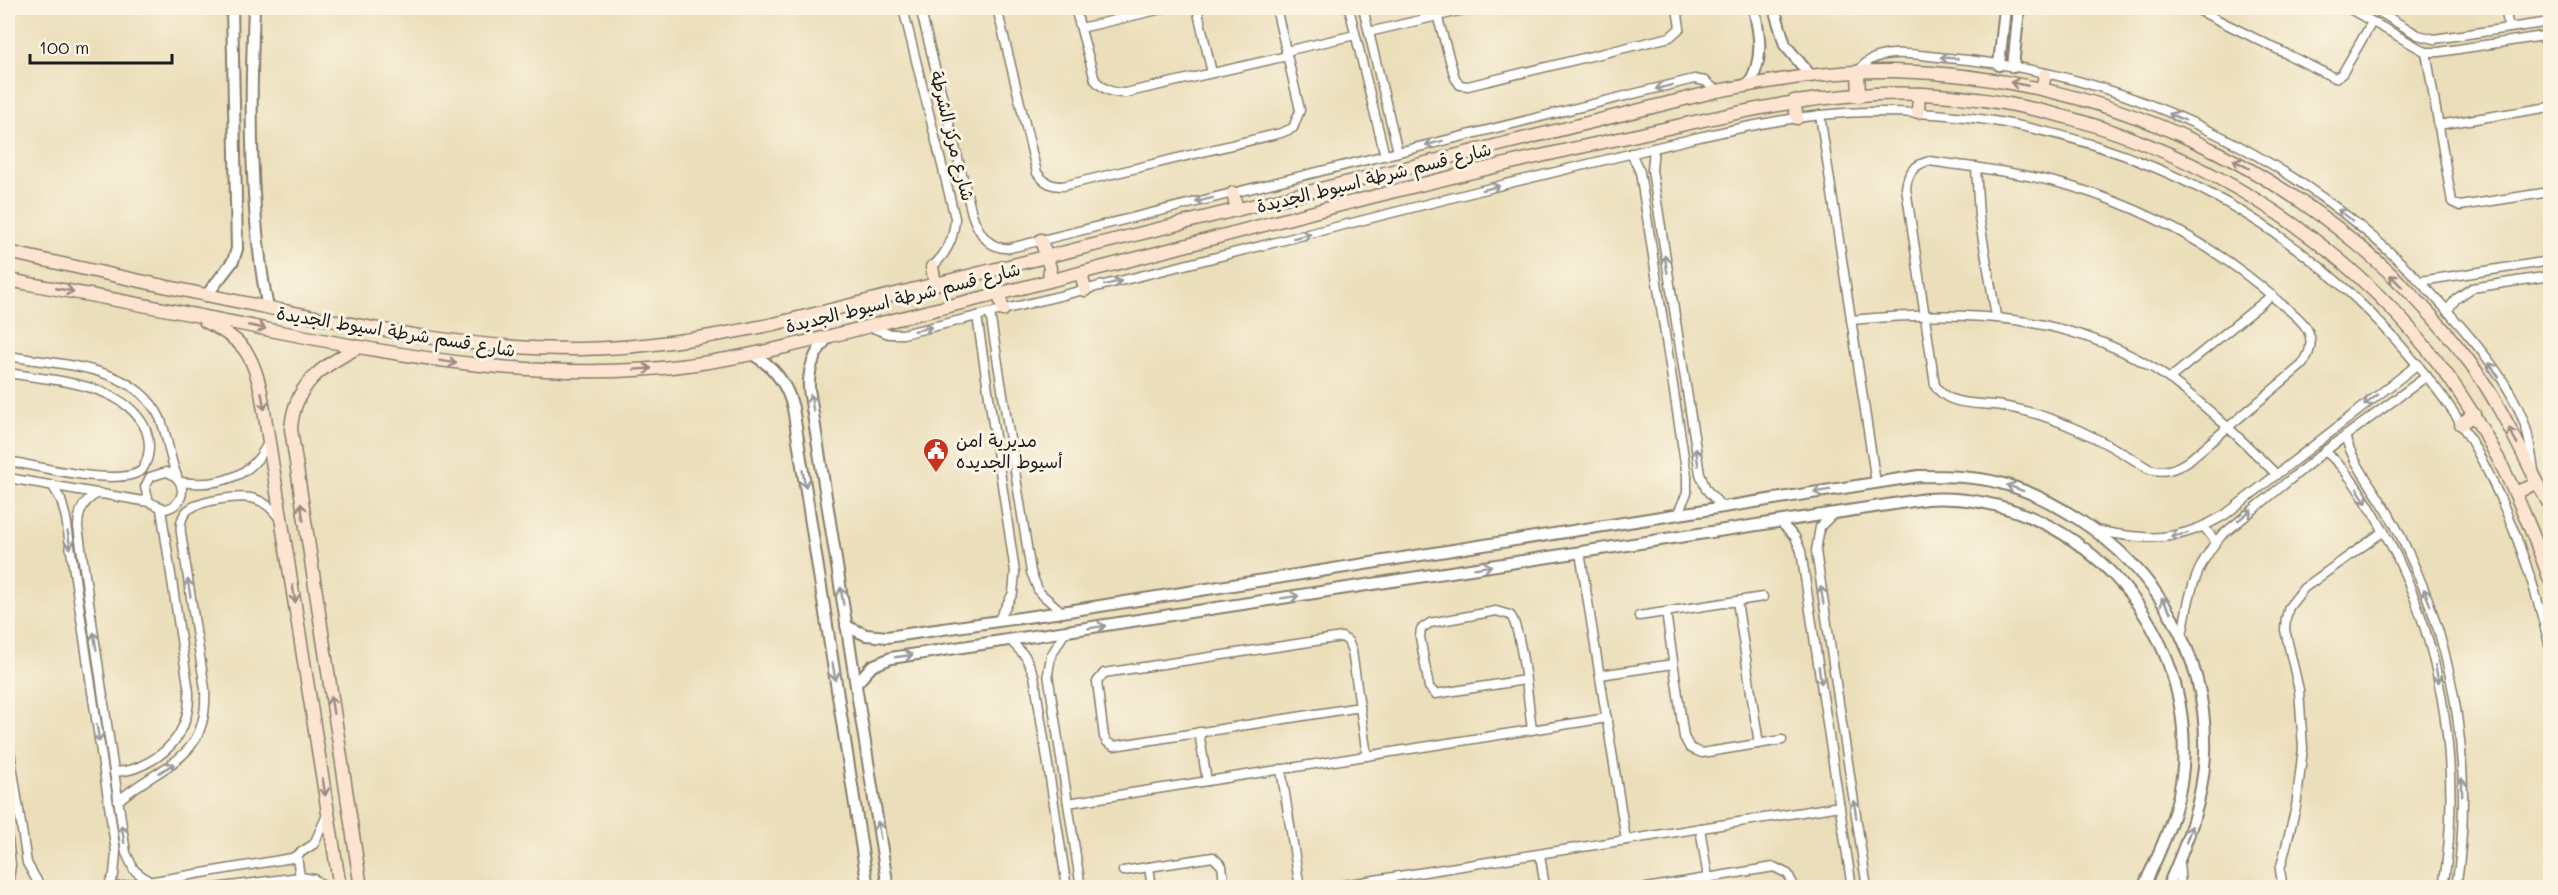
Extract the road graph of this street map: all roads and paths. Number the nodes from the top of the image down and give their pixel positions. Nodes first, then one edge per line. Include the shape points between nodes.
1 (232, 8) edge
2 (254, 8) edge
3 (903, 8) edge
4 (920, 8) edge
5 (996, 8) edge
6 (1075, 8) edge
7 (1166, 8) edge
8 (1197, 8) edge
9 (1276, 8) edge
10 (1349, 8) edge
11 (1363, 8) edge
12 (1472, 8) edge
13 (1677, 8) edge
14 (1754, 8) edge
15 (1774, 8) edge
16 (2005, 8) edge
17 (2019, 8) edge
18 (2194, 8) edge
19 (2348, 8) edge
20 (2373, 8) edge
21 (2505, 8) edge
22 (1436, 12) edge
23 (2372, 22) junction
24 (2550, 22) edge
25 (1081, 28) junction
26 (2509, 28) junction
27 (1369, 32) junction
28 (1355, 35) junction
29 (2550, 35) edge
30 (2426, 52) junction
31 (1287, 54) junction
32 (1999, 65) junction
33 (2013, 68) junction
34 (1858, 72) junction
35 (1212, 73) junction
36 (1810, 75) junction
37 (2044, 75) junction
38 (1749, 85) junction
39 (2042, 89) junction
40 (1717, 91) junction
41 (1919, 94) junction
42 (1859, 96) junction
43 (1794, 101) junction
44 (2093, 102) junction
45 (2550, 107) edge
46 (1918, 112) junction
47 (1820, 115) junction
48 (1797, 118) junction
49 (2088, 123) junction
50 (2438, 125) junction
51 (1495, 146) junction
52 (1654, 148) junction
53 (1398, 152) junction
54 (1631, 153) junction
55 (1384, 156) junction
56 (1500, 164) junction
57 (1976, 167) junction
58 (2550, 192) edge
59 (1233, 193) junction
60 (1237, 210) junction
61 (1041, 240) junction
62 (1113, 240) junction
63 (8, 252) edge
64 (1045, 256) junction
65 (2550, 261) edge
66 (1118, 263) junction
67 (932, 267) joint
68 (1081, 273) junction
69 (2550, 276) edge
70 (8, 280) edge
71 (1049, 281) junction
72 (2421, 281) junction
73 (935, 284) junction
74 (1085, 290) junction
75 (999, 294) junction
76 (2272, 295) junction
77 (206, 296) junction
78 (268, 308) junction
79 (2447, 311) junction
80 (996, 312) junction
81 (191, 314) junction
82 (1923, 314) junction
83 (977, 316) junction
84 (1996, 316) junction
85 (1851, 320) junction
86 (867, 326) junction
87 (830, 335) junction
88 (359, 347) junction
89 (555, 348) junction
90 (582, 349) junction
91 (752, 354) junction
92 (8, 356) edge
93 (2418, 364) junction
94 (554, 371) junction
95 (582, 371) junction
96 (8, 373) edge
97 (2427, 376) junction
98 (2169, 379) junction
99 (2474, 414) junction
100 (2461, 424) junction
101 (2227, 426) junction
102 (291, 429) junction
103 (270, 436) junction
104 (2345, 436) junction
105 (2350, 449) junction
106 (2325, 451) junction
107 (149, 455) junction
108 (2336, 460) junction
109 (8, 461) edge
110 (137, 474) junction
111 (2276, 474) junction
112 (8, 478) edge
113 (149, 478) junction
114 (179, 479) junction
115 (2537, 482) junction
116 (1876, 483) junction
117 (52, 485) junction
118 (183, 492) junction
119 (99, 493) junction
120 (2516, 493) junction
121 (2037, 496) junction
122 (149, 502) junction
123 (2550, 506) edge
124 (1722, 507) junction
125 (164, 509) junction
126 (186, 512) junction
127 (1834, 513) junction
128 (1677, 515) junction
129 (2029, 516) junction
130 (1779, 521) junction
131 (283, 522) junction
132 (1607, 526) junction
133 (2204, 527) junction
134 (2095, 530) junction
135 (2384, 531) junction
136 (2216, 542) junction
137 (1612, 547) junction
138 (1580, 552) junction
139 (2550, 580) edge
140 (1208, 589) junction
141 (1763, 597) dead end
142 (1737, 601) junction
143 (1211, 609) junction
144 (1062, 612) junction
145 (1666, 612) junction
146 (1639, 616) dead end
147 (998, 621) junction
148 (846, 626) junction
149 (1827, 626) junction
150 (1813, 627) junction
151 (1065, 632) junction
152 (2182, 637) junction
153 (1010, 640) junction
154 (197, 642) junction
155 (182, 645) junction
156 (2550, 648) edge
157 (1673, 664) junction
158 (1600, 675) junction
159 (328, 678) junction
160 (1525, 680) junction
161 (308, 682) junction
162 (856, 684) junction
163 (1360, 706) junction
164 (1607, 718) junction
165 (1532, 730) junction
166 (1199, 732) junction
167 (8, 738) edge
168 (1782, 740) dead end
169 (1759, 744) junction
170 (1059, 747) junction
171 (1046, 749) junction
172 (9, 756) edge
173 (1367, 756) junction
174 (1281, 770) junction
175 (114, 771) junction
176 (1207, 781) junction
177 (2180, 791) junction
178 (2200, 794) junction
179 (118, 801) junction
180 (1068, 803) junction
181 (1840, 807) junction
182 (2449, 810) junction
183 (2462, 810) junction
184 (328, 812) junction
185 (1700, 828) junction
186 (1859, 838) junction
187 (8, 839) edge
188 (1626, 840) junction
189 (1845, 840) junction
190 (1540, 854) junction
191 (297, 856) junction
192 (883, 858) junction
193 (2179, 860) junction
194 (864, 861) junction
195 (1149, 867) junction
196 (1123, 871) dead end
197 (300, 877) junction
198 (1708, 878) junction
199 (150, 882) junction
200 (1375, 884) edge
201 (8, 886) edge
202 (41, 888) edge
203 (107, 888) edge
204 (112, 888) edge
205 (215, 888) edge
206 (327, 888) edge
207 (340, 888) edge
208 (361, 888) edge
209 (868, 888) edge
210 (888, 888) edge
211 (1067, 888) edge
212 (1081, 888) edge
213 (1152, 888) edge
214 (1225, 888) edge
215 (1300, 888) edge
216 (1324, 888) edge
217 (1545, 888) edge
218 (1646, 888) edge
219 (1795, 888) edge
220 (1852, 888) edge
221 (1867, 888) edge
222 (2143, 888) edge
223 (2167, 888) edge
224 (2181, 888) edge
225 (2283, 888) edge
226 (2443, 888) edge
227 (2456, 888) edge

1 - 77 street via 237,249 233,261
2 - 78 street via 256,237
3 - 67 street, شارع مركز الشرطة via 955,218 952,240 941,260
4 - 61 street, شارع مركز الشرطة via 975,223 988,242 1006,249
5 - 31 street via 1037,173 1053,186 1288,132 1297,123 1299,110
6 - 25 street
7 - 25 street
8 - 35 street
9 - 31 street
10 - 28 street
11 - 27 street
12 - 22 street
13 - 22 street via 1680,28 1670,37 1468,86 1460,85 1455,78
14 - 38 street via 1761,48
15 - 36 street via 1785,45
16 - 32 street
17 - 33 street
18 - 23 street via 2335,78 2342,74
19 - 23 street
20 - 26 street via 2428,39
21 - 26 street
22 - 27 street
23 - 30 street
24 - 26 street
25 - 35 street via 1095,80 1114,93
27 - 53 street
28 - 31 street
28 - 55 street
29 - 30 street
30 - 50 street
31 - 35 street
32 - 33 street
32 -> 34 street via 1889,55 1870,59
33 - 37 street
34 - 36 main road, شارع قسم شرطة اسيوط الجديدة
39 -> 34 main road, شارع قسم شرطة اسيوط الجديدة via 1939,74
34 - 42 main road
36 - 38 main road, شارع قسم شرطة اسيوط الجديدة
37 - 39 main road
72 -> 37 street via 2325,200 2233,141 2132,99
38 - 40 main road, شارع قسم شرطة اسيوط الجديدة
39 - 44 main road, شارع قسم شرطة اسيوط الجديدة
40 - 51 main road, شارع قسم شرطة اسيوط الجديدة
40 -> 53 street via 1705,81 1694,79
41 - 42 main road, شارع قسم شرطة اسيوط الجديدة
41 - 46 main road
41 - 49 main road, شارع قسم شرطة اسيوط الجديدة via 2012,105
42 - 43 main road, شارع قسم شرطة اسيوط الجديدة
43 - 48 main road
43 - 56 main road, شارع قسم شرطة اسيوط الجديدة
44 - 49 main road
115 -> 44 main road, شارع قسم شرطة اسيوط الجديدة via 2497,404 2471,365 2419,304 2351,239 2239,163 2192,139
45 - 50 street
46 - 47 street
46 - 93 street via 1977,117 2034,128 2089,142 2182,179 2261,223 2320,267
47 - 48 street
47 - 85 street
48 - 52 street
49 - 99 main road, شارع قسم شرطة اسيوط الجديدة via 2189,164 2309,237 2368,285 2396,314
50 - 58 street via 2454,204
51 - 56 main road
51 - 60 main road, شارع قسم شرطة اسيوط الجديدة
52 - 54 street
124 -> 52 street via 1710,496 1700,474 1652,170
53 - 55 street
74 -> 54 street
54 - 128 street via 1640,172 1687,476 1687,493
55 - 59 street
56 - 66 main road, شارع قسم شرطة اسيوط الجديدة
57 - 76 street via 2072,187 2125,206 2199,243
57 - 82 street via 1929,161 1918,164 1907,179
57 - 84 street via 1979,216
59 - 60 main road
59 -> 61 street
60 - 62 main road, شارع قسم شرطة اسيوط الجديدة
61 - 64 main road
62 - 64 main road, شارع قسم شرطة اسيوط الجديدة
62 - 66 main road
63 - 77 main road, شارع قسم شرطة اسيوط الجديدة
64 - 71 main road via 1050,268
64 - 73 main road, شارع قسم شرطة اسيوط الجديدة
65 - 72 street
66 - 68 main road, شارع قسم شرطة اسيوط الجديدة
67 - 73 main road
68 - 71 main road, شارع قسم شرطة اسيوط الجديدة
68 - 74 main road
69 - 79 street via 2472,288 2461,294
70 -> 81 main road, شارع قسم شرطة اسيوط الجديدة
71 - 75 main road, شارع قسم شرطة اسيوط الجديدة
72 - 79 street
73 - 90 main road, شارع قسم شرطة اسيوط الجديدة via 706,338
74 - 80 street
75 - 80 main road
75 - 86 main road, شارع قسم شرطة اسيوط الجديدة
76 - 98 street
76 - 101 street via 2304,324 2310,349 2302,365
77 - 78 main road, شارع قسم شرطة اسيوط الجديدة
78 - 89 main road, شارع قسم شرطة اسيوط الجديدة via 442,341
115 -> 79 street via 2519,411 2495,371
80 - 83 street
80 - 144 street via 1031,572 1039,592
81 -> 88 main road, شارع قسم شرطة اسيوط الجديدة
81 -> 103 main road via 232,336 249,355 260,384
82 - 84 street
82 - 85 street
82 - 101 street via 1935,385 1948,399 2041,415 2088,434 2159,472 2179,467
86 -> 83 street via 898,335
83 - 147 street via 1015,572 1013,593
84 - 98 street via 2057,329 2103,345
85 - 116 street
86 - 87 main road, شارع قسم شرطة اسيوط الجديدة
87 - 91 main road, شارع قسم شرطة اسيوط الجديدة
148 -> 87 street via 809,389 815,355
88 -> 94 main road, شارع قسم شرطة اسيوط الجديدة via 471,365
88 - 102 main road via 311,377 294,406
89 - 90 main road, شارع قسم شرطة اسيوط الجديدة
89 - 94 main road via 560,358
90 - 95 main road via 577,356
95 -> 91 main road, شارع قسم شرطة اسيوط الجديدة via 656,368
91 -> 194 street via 779,376 793,408
92 - 114 street via 110,374 135,388 160,418
93 - 97 street
93 -> 111 street
94 - 95 main road, شارع قسم شرطة اسيوط الجديدة
96 - 107 street via 116,397 144,427
97 - 100 street
97 - 104 street
98 - 101 street
99 - 100 main road
99 - 120 main road, شارع قسم شرطة اسيوط الجديدة
100 - 156 street via 2510,518 2531,576
101 - 111 street
102 - 103 main road via 284,425 276,427
159 -> 102 main road
103 - 114 street via 260,457 242,474 212,483
103 - 131 main road
104 - 105 street
104 - 106 street
105 - 108 street
183 -> 105 street via 2457,710 2438,630 2409,553
106 - 108 street
136 -> 106 street
107 - 110 street
107 - 113 street
108 -> 135 street
109 - 110 street via 113,477
110 - 113 street
111 - 133 street
112 - 117 street
113 - 114 street via 161,472
113 - 122 street via 145,491
114 - 118 street
115 - 120 main road
115 - 123 main road, شارع قسم شرطة اسيوط الجديدة
121 -> 116 street via 2001,483 1970,478 1919,476
116 -> 124 street
117 - 119 street
117 -> 203 street via 66,518 116,852 114,875
118 - 125 street via 179,501
118 - 126 street
119 - 122 street
175 -> 119 street via 78,527 82,506
120 - 139 main road, شارع قسم شرطة اسيوط الجديدة
121 - 129 street
121 - 134 street
122 - 125 street
124 - 128 street
125 - 126 street
125 - 155 street
126 - 131 street via 198,505 247,496 264,503
154 -> 126 street via 181,533
127 - 129 street via 1944,497 1996,504
127 - 130 street
149 -> 127 street via 1815,545 1820,527
128 - 132 street
129 - 177 street via 2072,538 2097,558 2126,586 2153,627 2172,671 2181,710 2184,742
130 - 137 street
130 - 150 street via 1795,537 1801,551
131 -> 161 main road
132 - 137 street
132 - 140 street
133 -> 134 street via 2170,538 2150,539
133 - 136 street
152 -> 134 street via 2146,577
135 -> 182 street via 2415,599 2436,670 2448,754
135 - 225 street via 2304,588 2287,612 2285,630 2299,690 2303,748 2296,807 2280,870
136 - 152 street via 2194,578
137 - 138 street
143 -> 138 street
138 - 158 street
140 - 143 street
140 - 144 street
141 - 142 street
142 - 145 street
142 - 169 street
151 -> 143 street
144 - 147 street
145 - 146 street
145 - 157 street
147 - 148 street via 880,638
148 - 162 street
149 - 150 street
186 -> 149 street
150 -> 181 street
151 - 153 street
151 - 170 street via 1051,656 1048,674
152 - 178 street via 2204,720
162 -> 153 street via 872,666 884,660
153 - 171 street via 1025,656 1034,675
154 - 155 street
179 -> 154 street via 177,762 198,734 205,700
155 - 175 street via 189,704 184,727 170,747 149,762 128,771
157 - 158 street
157 - 169 street via 1684,737 1690,748 1702,753
158 - 164 street
159 - 161 main road
208 -> 159 main road
160 - 160 street via 1516,622 1506,612 1430,623 1421,629 1429,687 1435,694
160 - 165 street
161 -> 184 main road
192 -> 162 street
163 - 166 street
163 - 166 street via 1352,647 1338,636 1104,673 1098,678 1104,737 1109,744
163 - 173 street
164 - 165 street
164 - 188 street
165 - 173 street
166 - 176 street
167 - 172 street
168 - 169 street
170 - 171 street
170 - 180 street
171 - 211 street
172 - 202 street via 27,863
173 - 174 street
174 - 176 street
174 - 215 street
175 - 179 street
176 - 180 street
177 - 178 street
177 - 222 street
193 -> 178 street
199 -> 179 street via 127,859
180 - 212 street
181 - 185 street
181 - 189 street
182 - 183 street
182 - 226 street
183 - 227 street
184 - 191 street via 318,838
184 - 207 main road
185 - 188 street
185 - 198 street
186 - 189 street
186 - 221 street
187 - 201 street
188 - 190 street
189 - 220 street
190 - 200 street
190 - 217 street
191 - 197 street
191 - 199 street
192 - 194 street
192 - 210 street
193 - 223 street
193 - 224 street
194 - 209 street
195 - 196 street
195 - 213 street
195 - 214 street via 1213,857 1222,866
197 - 205 street
197 - 206 street via 314,879
198 - 218 street
198 - 219 street via 1774,867 1788,874
199 - 204 street
200 - 216 street

